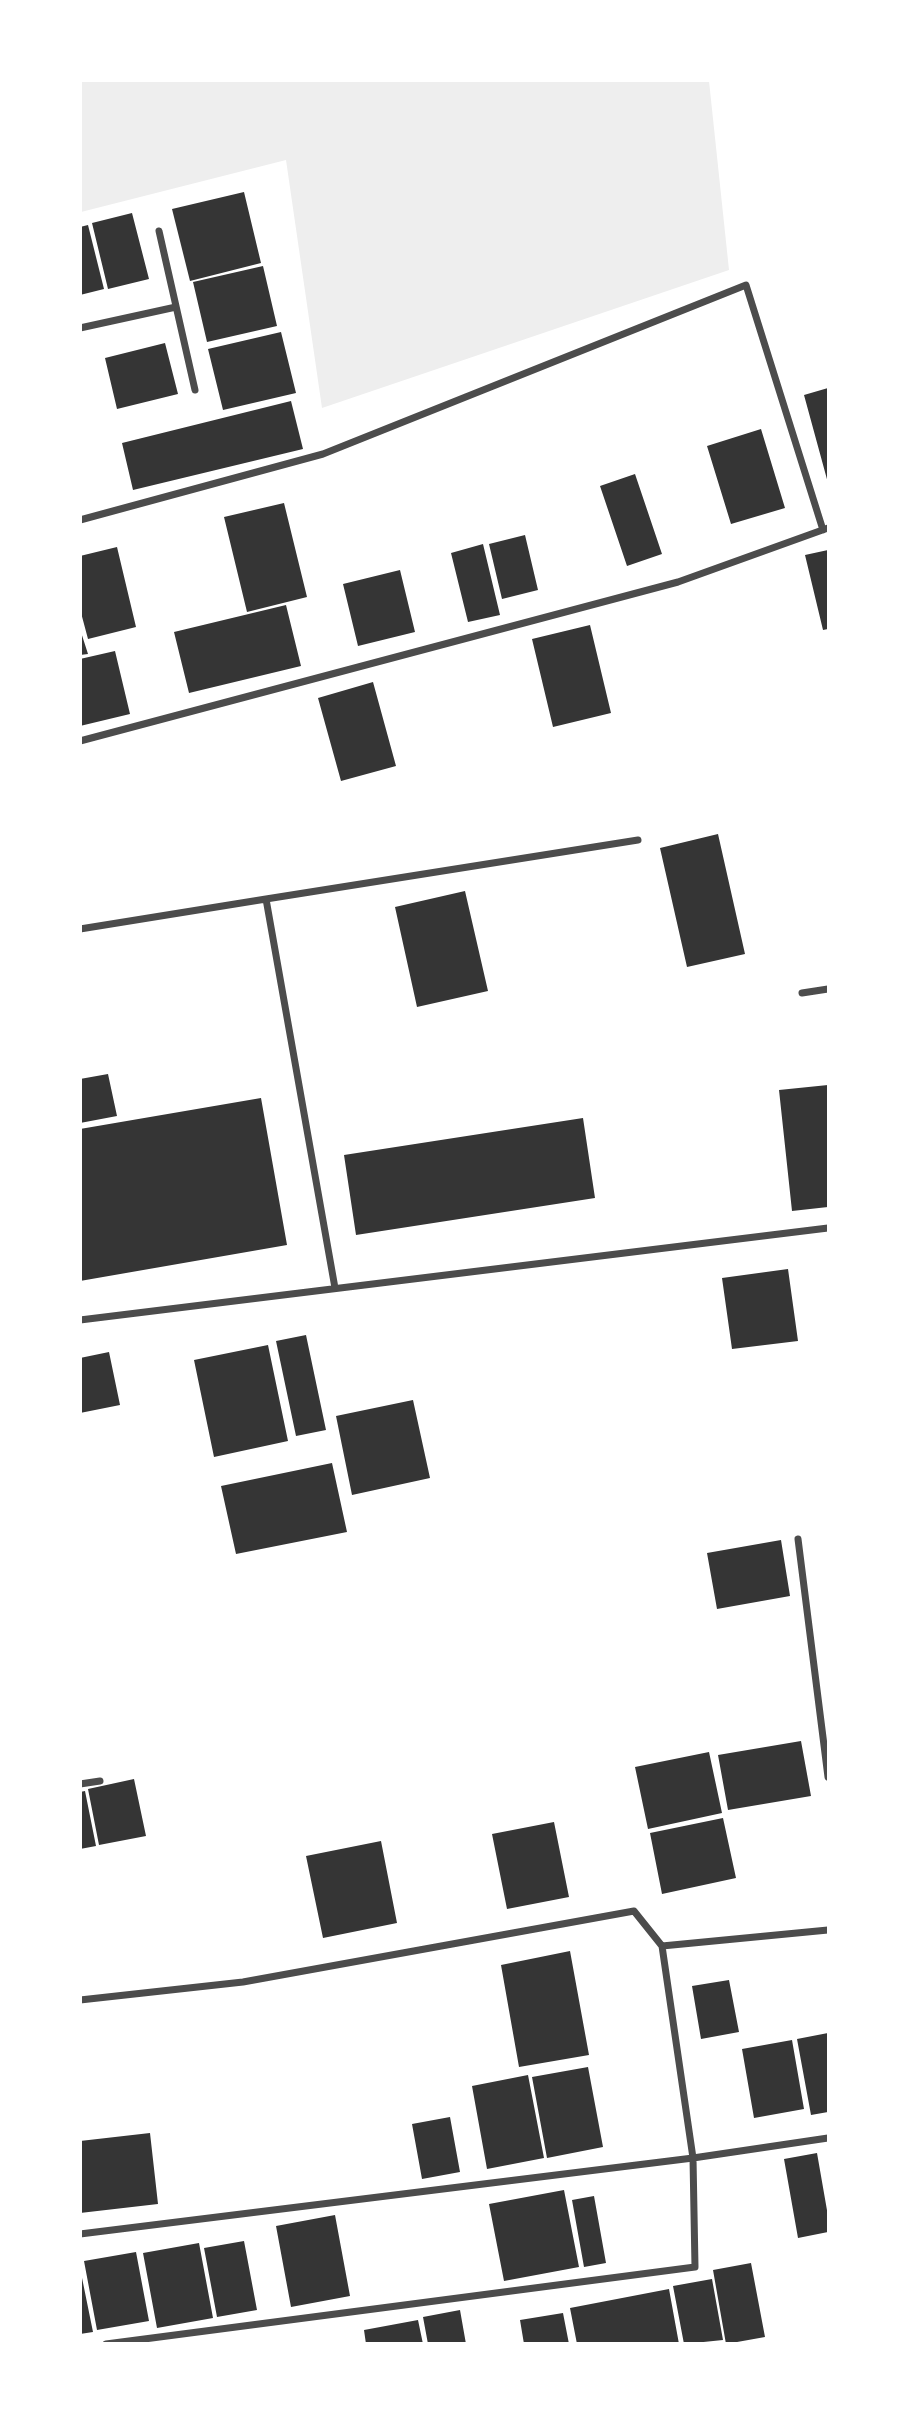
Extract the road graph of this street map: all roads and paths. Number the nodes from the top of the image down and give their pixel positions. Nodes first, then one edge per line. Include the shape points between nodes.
1 (159, 231) dead end
2 (176, 307) junction
3 (80, 328) edge
4 (195, 390) dead end
5 (80, 520) edge
6 (826, 529) edge
7 (80, 741) edge
8 (638, 840) dead end
9 (266, 899) junction
10 (80, 929) edge
11 (828, 989) edge
12 (802, 993) dead end
13 (828, 1228) edge
14 (335, 1288) junction
15 (80, 1320) edge
16 (798, 1539) dead end
17 (828, 1777) edge
18 (100, 1781) dead end
19 (80, 1784) edge
20 (828, 1930) edge
21 (662, 1946) junction
22 (80, 2000) edge
23 (828, 2138) edge
24 (694, 2158) junction
25 (80, 2234) edge
26 (106, 2343) edge

1 - 2 street
2 - 3 street
2 - 4 street
5 - 6 street via 323,454 746,285
6 - 7 street via 678,582
8 - 9 street
9 - 10 street
9 - 14 street
11 - 12 street
13 - 14 street
14 - 15 street
16 - 17 street
18 - 19 street
20 - 21 street
21 - 22 street via 634,1911 243,1982
21 - 24 street
23 - 24 street
24 - 25 street
24 - 26 street via 695,2267

